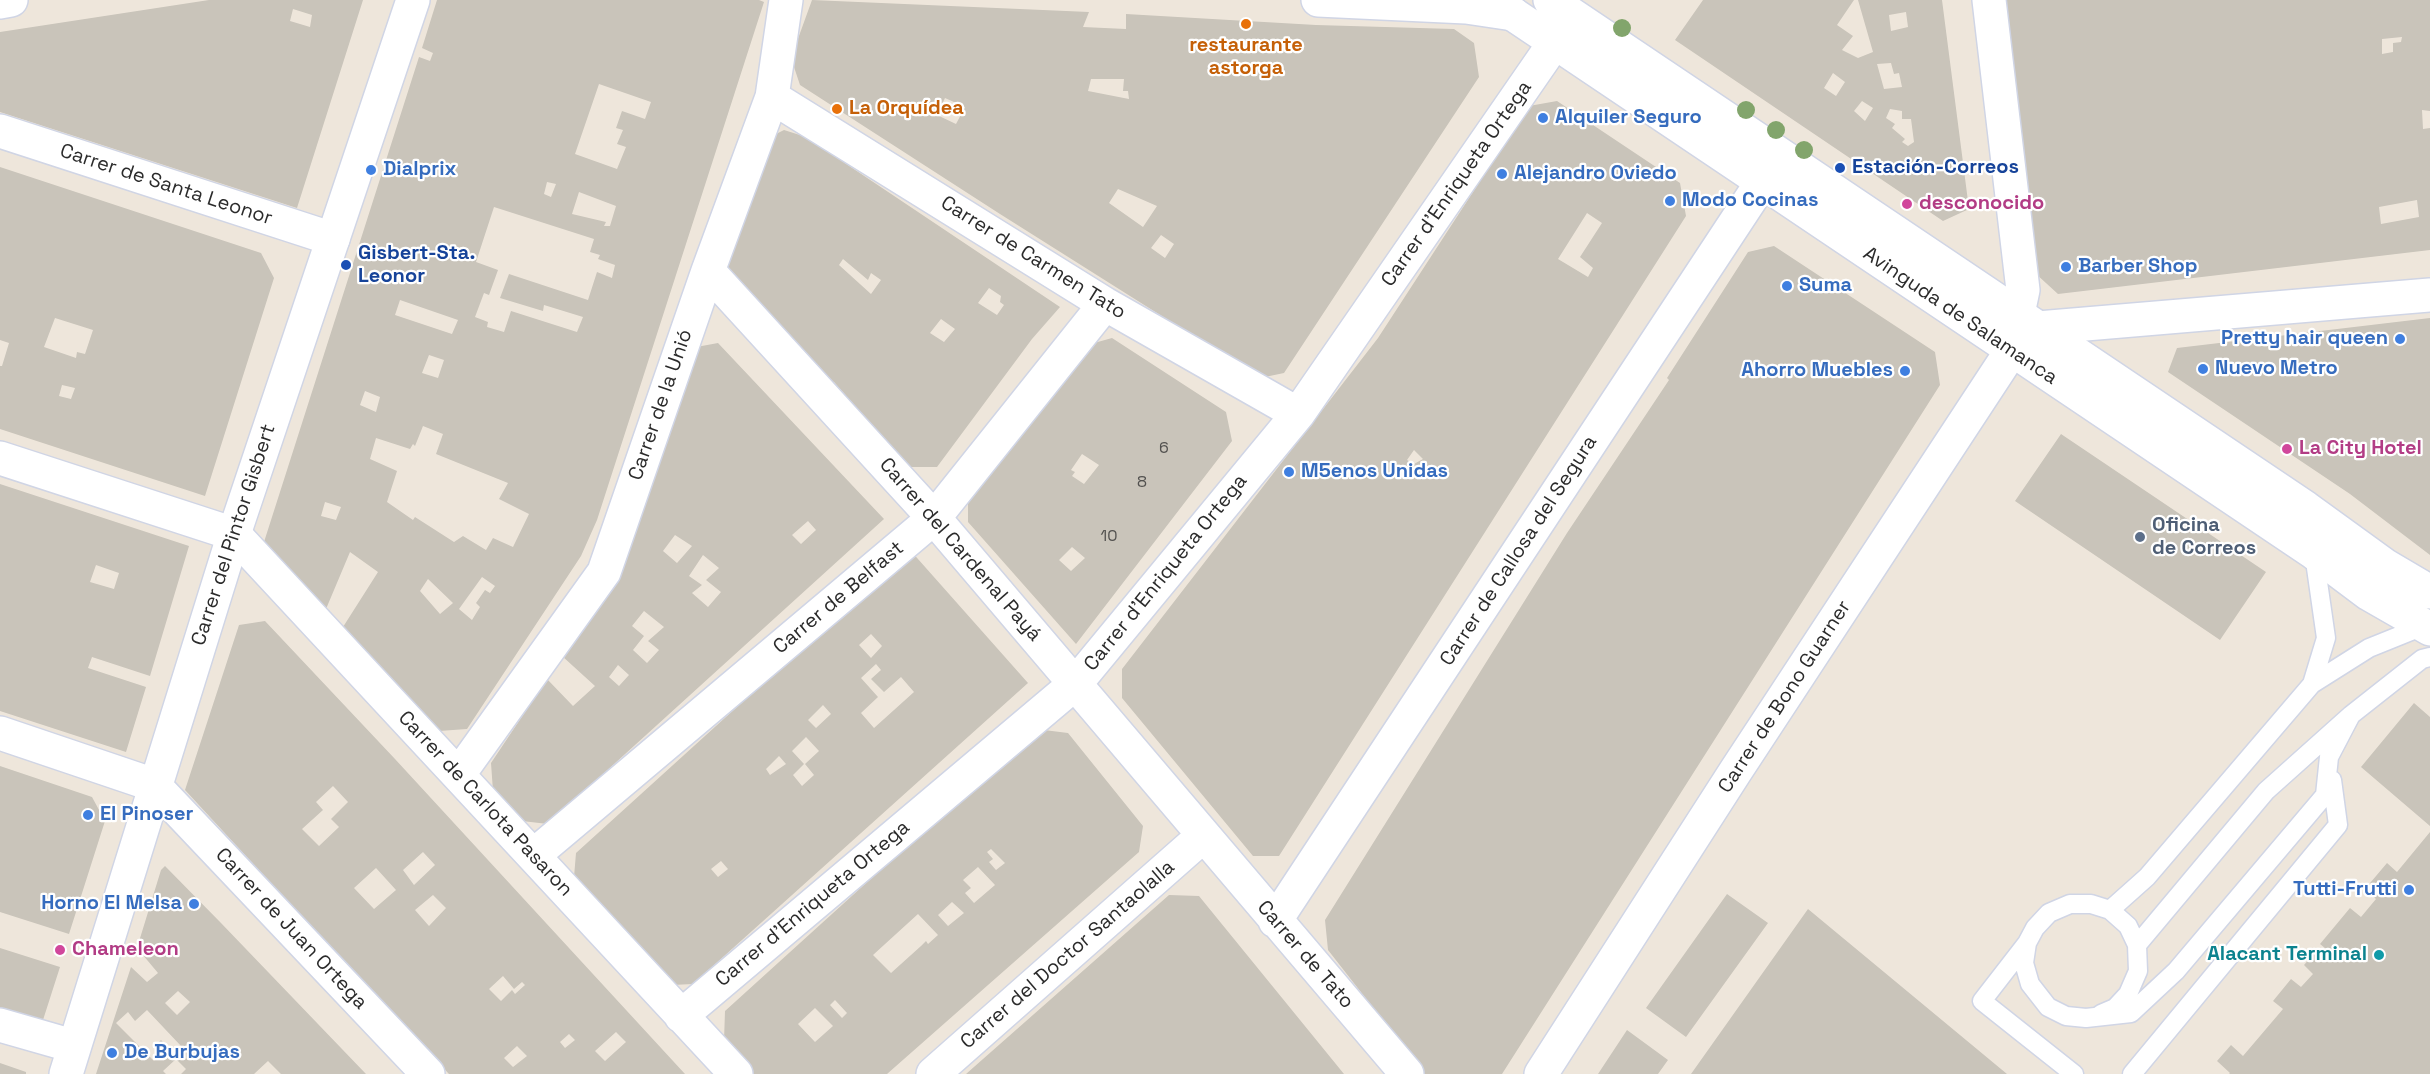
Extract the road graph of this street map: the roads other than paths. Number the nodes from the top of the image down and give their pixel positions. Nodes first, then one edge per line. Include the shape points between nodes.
1 (11, 0) edge
2 (413, 0) edge
3 (786, 0) edge
4 (1317, 0) edge
5 (1550, 0) edge
6 (1989, 0) edge
7 (0, 2) edge
8 (1502, 7) edge
9 (1555, 42) junction
10 (772, 97) junction
11 (0, 131) edge
12 (1762, 182) junction
13 (333, 239) junction
14 (708, 271) junction
15 (2430, 296) edge
16 (1105, 304) junction
17 (2028, 321) junction
18 (2012, 350) junction
19 (1298, 414) junction
20 (0, 458) edge
21 (934, 518) junction
22 (234, 534) junction
23 (2313, 552) junction
24 (2430, 592) edge
25 (2428, 634) edge
26 (1076, 683) junction
27 (2312, 684) junction
28 (2351, 715) junction
29 (0, 733) edge
30 (2329, 757) junction
31 (459, 774) junction
32 (154, 785) junction
33 (1203, 836) junction
34 (534, 855) junction
35 (2110, 910) junction
36 (1275, 921) junction
37 (2027, 943) junction
38 (2137, 945) junction
39 (681, 1016) junction
40 (2097, 1016) junction
41 (0, 1025) edge
42 (71, 1065) edge
43 (428, 1074) edge
44 (736, 1074) edge
45 (933, 1074) edge
46 (1407, 1074) edge
47 (1541, 1074) edge
48 (2074, 1074) edge
49 (2132, 1074) edge

1 - 7 street
2 - 13 street, Carrer del Pintor Gisbert
3 - 10 street, Carrer de la Unió
4 - 8 street
5 - 17 street, Avinguda de Salamanca
6 - 17 street
8 - 9 street, Avinguda de Salamanca
9 - 12 street, Avinguda de Salamanca
9 - 19 street, Carrer d'Enriqueta Ortega
10 - 14 street, Carrer de la Unió
10 - 16 street, Carrer de Carmen Tato
11 - 13 street, Carrer de Santa Leonor
12 - 18 street, Avinguda de Salamanca
12 - 36 street, Carrer de Callosa del Segura
13 - 22 street, Carrer del Pintor Gisbert
14 - 21 street, Carrer del Cardenal Payá
14 - 31 street, Carrer de la Unió via 604,572
15 - 17 street
16 - 19 street, Carrer de Carmen Tato
16 - 21 street, Carrer de Belfast
17 - 18 street, Carrer de Bono Guarner
17 - 24 street, Avinguda de Salamanca via 2386,566
18 - 23 street, Avinguda de Salamanca
18 - 47 street, Carrer de Bono Guarner
19 - 26 street, Carrer d'Enriqueta Ortega
20 - 22 street
21 - 26 street, Carrer del Cardenal Payá
21 - 34 street, Carrer de Belfast
22 - 31 street, Carrer de Carlota Pasaron
22 - 32 street, Carrer del Pintor Gisbert
23 - 25 street, Avinguda de Salamanca
23 - 27 lane via 2326,638
25 - 27 lane via 2369,648
25 - 28 lane via 2422,659
26 - 33 street, Carrer del Cardenal Payá
26 - 39 street, Carrer d'Enriqueta Ortega
27 - 35 lane via 2147,877
28 - 30 lane
28 - 38 lane via 2266,791
29 - 32 street
30 - 40 lane via 2325,795 2176,971 2131,1013
30 - 49 lane via 2338,825
31 - 34 street, Carrer de Carlota Pasaron
32 - 42 street, Carrer del Pintor Gisbert
32 - 43 street, Carrer de Juan Ortega
33 - 36 street, Carrer de Tato
33 - 45 street, Carrer del Doctor Santaolalla
34 - 39 street, Carrer de Carlota Pasaron
35 - 37 lane via 2091,904 2070,904 2049,913
35 - 38 lane via 2128,926
36 - 46 street, Carrer de Tato
37 - 40 lane via 2024,963 2030,984 2048,1007 2066,1016
37 - 48 lane via 1982,1001
38 - 40 lane via 2138,971 2128,994 2115,1008
39 - 44 street, Carrer de Carlota Pasaron
41 - 42 street

